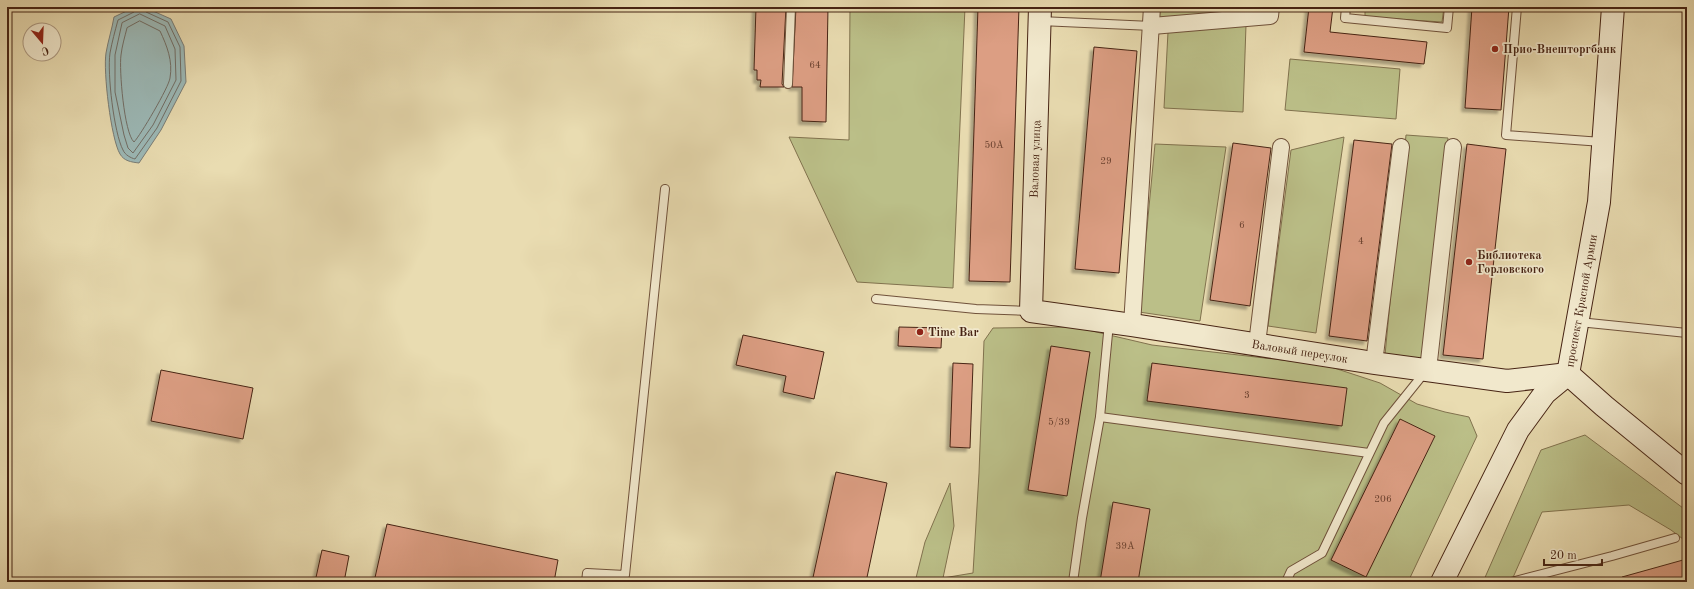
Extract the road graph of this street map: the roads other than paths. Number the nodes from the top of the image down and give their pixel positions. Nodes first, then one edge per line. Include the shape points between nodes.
1 (791, 7) edge
2 (1152, 7) edge
3 (1271, 7) edge
4 (1346, 7) edge
5 (1449, 7) edge
6 (1517, 7) edge
7 (1613, 7) edge
8 (1040, 14) edge
9 (1152, 26) junction
10 (788, 84) dead end
11 (1603, 142) junction
12 (1281, 147) dead end
13 (1400, 147) dead end
14 (1454, 147) dead end
15 (665, 189) dead end
16 (876, 299) dead end
17 (1031, 311) junction
18 (1109, 322) junction
19 (1578, 322) junction
20 (1132, 325) junction
21 (1687, 333) edge
22 (1257, 344) junction
23 (1374, 363) junction
24 (1428, 370) junction
25 (1568, 374) junction
26 (1100, 417) junction
27 (1369, 453) junction
28 (1687, 474) edge
29 (1675, 538) dead end
30 (586, 582) edge
31 (1073, 582) edge
32 (1286, 582) edge
33 (1442, 582) edge
34 (1511, 582) edge

1 - 10 lane
2 - 9 street
3 - 9 street via 1270,16
4 - 5 lane via 1345,18 1447,28
6 - 11 lane via 1506,135
7 - 11 street, проспект Красной Армии
8 - 9 lane
8 - 17 street, Валовая улица
9 - 20 street
11 - 19 street, проспект Красной Армии via 1599,202
12 - 22 street
13 - 23 street
14 - 24 street
15 - 30 lane via 625,575 587,573
16 - 17 lane via 976,309
17 - 18 street, Валовый переулок
18 - 20 street, Валовый переулок
18 - 26 lane
19 - 21 lane
19 - 25 street, проспект Красной Армии
20 - 22 street, Валовый переулок
22 - 23 street, Валовый переулок
23 - 24 street, Валовый переулок
24 - 25 street, Валовый переулок via 1507,382
24 - 27 lane via 1384,423
25 - 28 street
25 - 33 street, проспект Красной Армии via 1545,393 1518,430
26 - 27 lane
26 - 31 lane
27 - 32 lane via 1322,552 1291,571
29 - 34 lane

